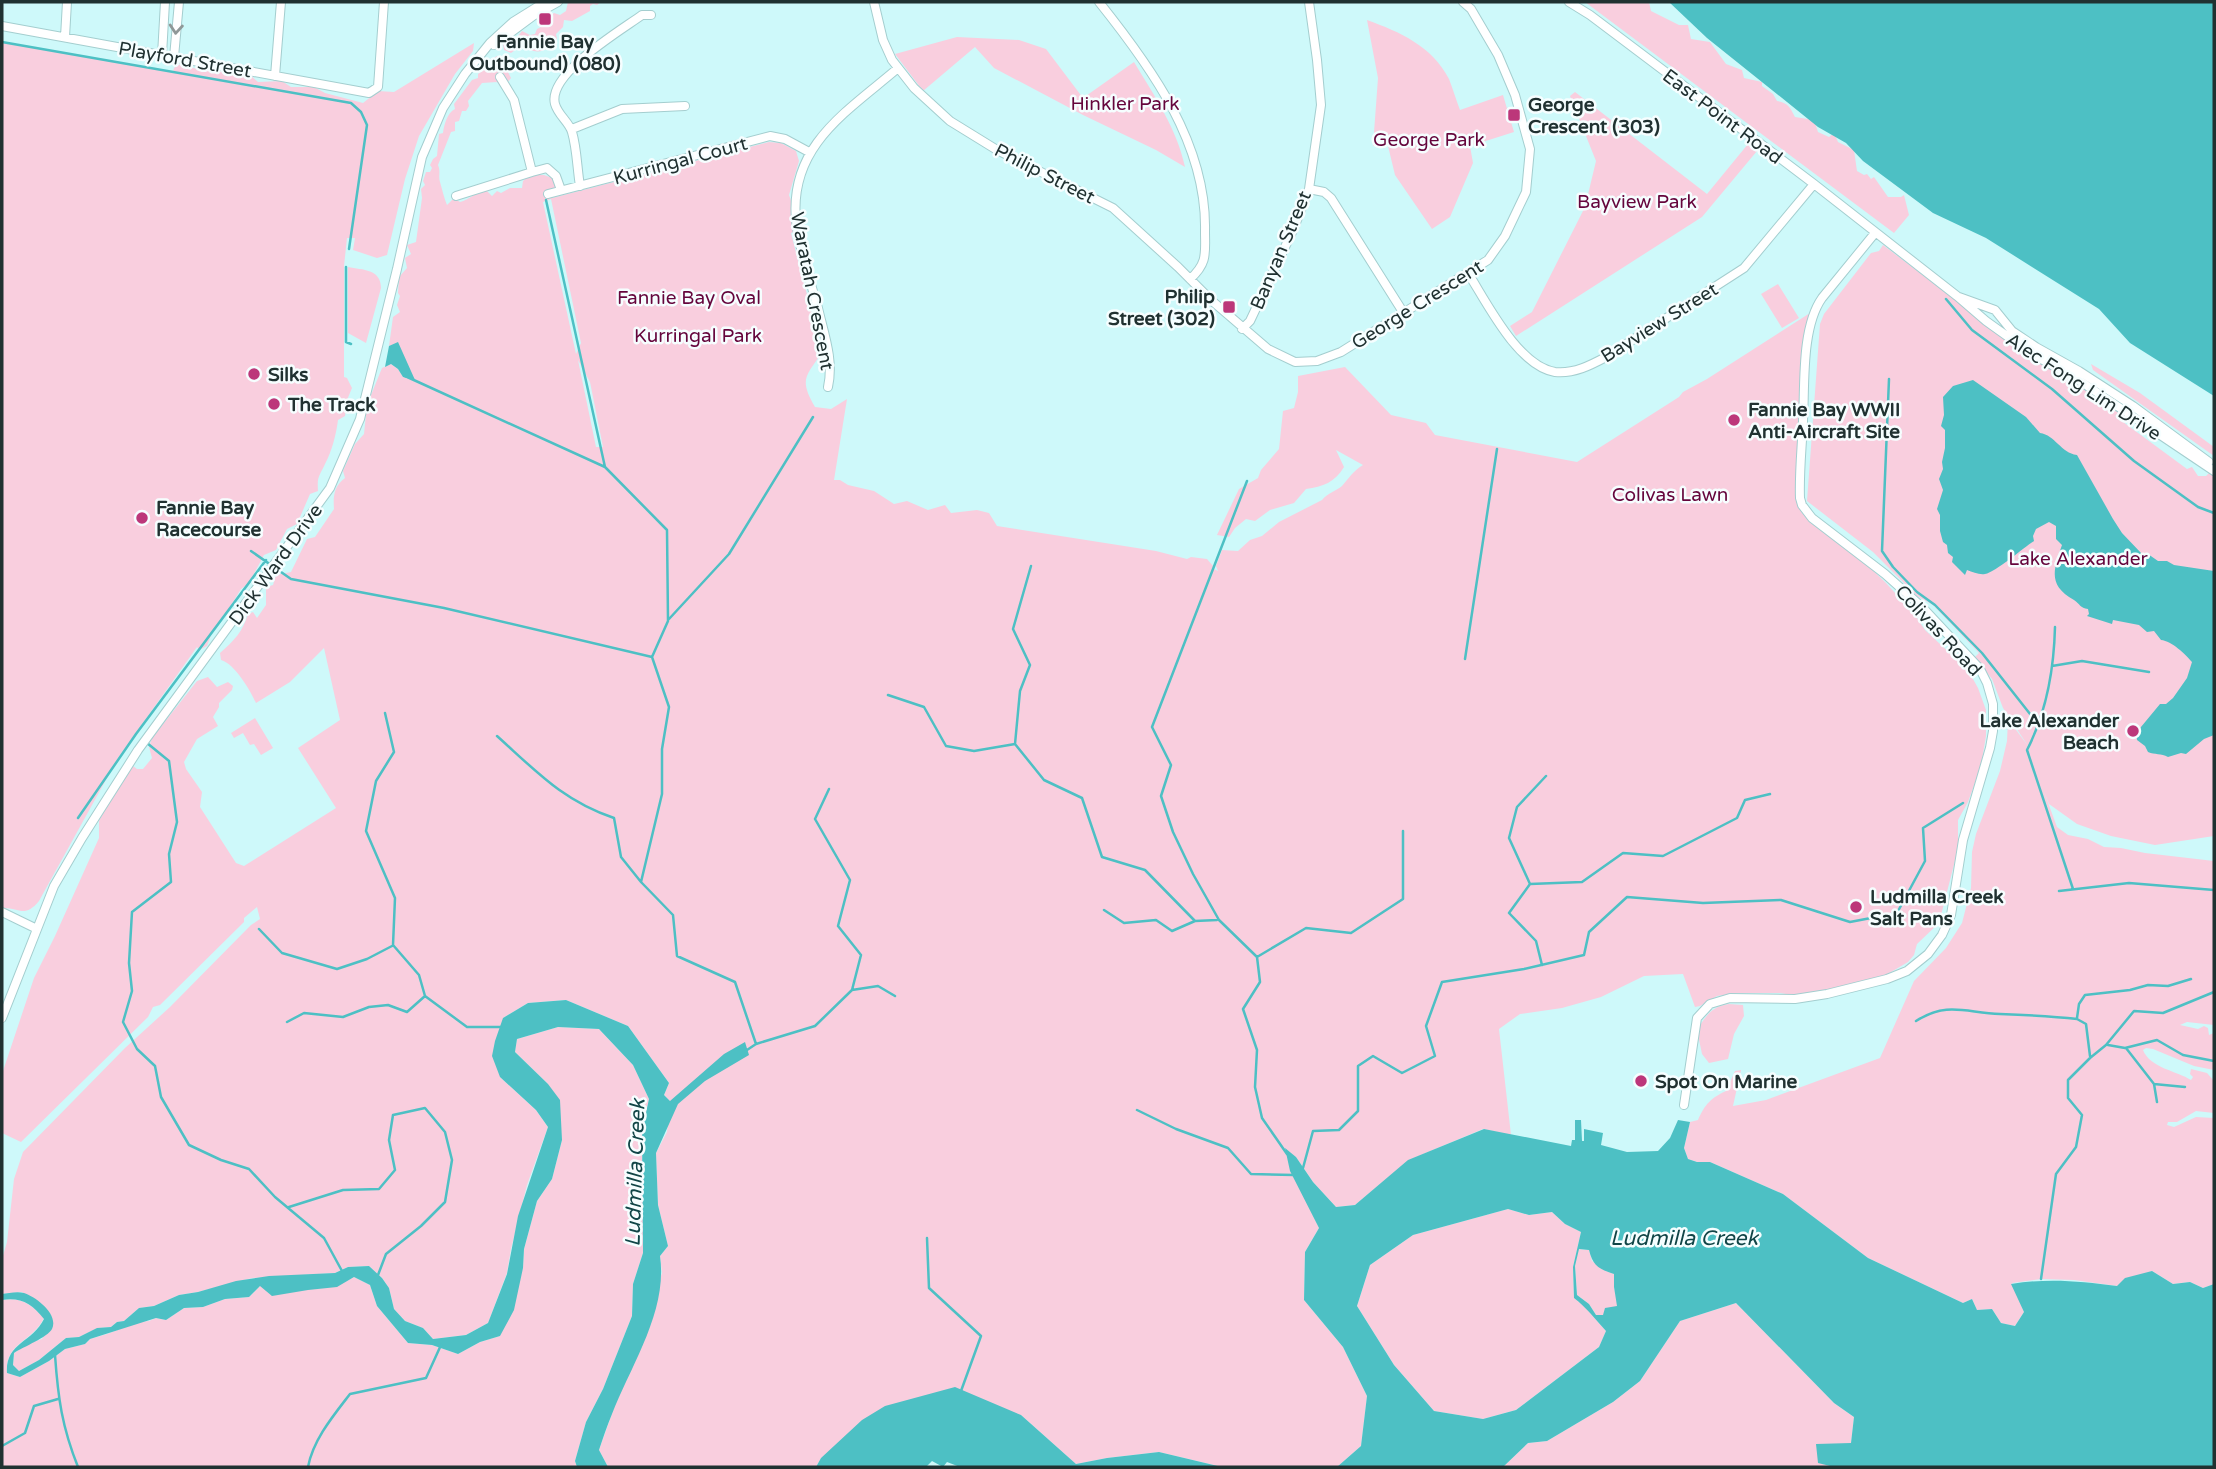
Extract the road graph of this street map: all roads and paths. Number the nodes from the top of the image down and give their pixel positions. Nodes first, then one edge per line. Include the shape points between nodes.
1 (67, 2) edge
2 (165, 2) edge
3 (179, 2) edge
4 (281, 2) edge
5 (384, 2) edge
6 (545, 2) edge
7 (558, 2) edge
8 (874, 2) edge
9 (1100, 2) edge
10 (1309, 2) edge
11 (1463, 2) edge
12 (1569, 2) edge
13 (651, 15) dead end
14 (2, 26) edge
15 (65, 37) junction
16 (162, 55) junction
17 (174, 57) junction
18 (898, 68) junction
19 (465, 74) junction
20 (275, 76) junction
21 (500, 77) dead end
22 (685, 106) dead end
23 (572, 129) junction
24 (809, 152) junction
25 (532, 172) junction
26 (1814, 184) junction
27 (580, 186) junction
28 (1308, 189) junction
29 (561, 190) junction
30 (548, 194) dead end
31 (456, 197) dead end
32 (1875, 233) junction
33 (1468, 273) junction
34 (1190, 279) junction
35 (1956, 296) junction
36 (1403, 312) junction
37 (1242, 329) junction
38 (828, 387) dead end
39 (2212, 467) edge
40 (2, 912) edge
41 (37, 929) junction
42 (2, 1018) edge
43 (1684, 1105) dead end

1 - 15 street
2 - 16 street
3 -> 17 street
4 - 20 street
5 - 20 street, Playford Street via 378,87 369,93
6 - 19 street via 498,34
7 - 19 street via 503,37
8 - 18 street, Philip Street via 883,40
9 - 34 street via 1158,83 1194,156 1205,202 1205,249 1203,265
10 - 28 street, Banyan Street via 1321,105
11 - 33 street, George Crescent via 1498,55 1530,149 1526,192 1505,236 1488,260
12 - 26 street, East Point Road
13 - 23 street via 642,15 563,76 554,91 555,104
14 - 15 street, Playford Street
15 - 16 street, Playford Street
16 - 17 street, Playford Street
17 - 20 street, Playford Street
18 - 24 street, Waratah Crescent via 825,131
18 - 34 street, Philip Street via 950,121 997,150 1114,208
19 - 41 street, Dick Ward Drive via 443,108 422,157 360,419 330,488 138,750 54,886
21 - 25 street via 514,100
22 - 23 street via 622,109
23 - 27 street
24 - 27 street, Kurringal Court via 770,136
24 - 38 street, Waratah Crescent via 799,178 796,221 828,351
25 - 29 street via 547,168
25 - 31 street
26 - 32 street, East Point Road
26 - 33 street, Bayview Street via 1744,268 1584,369 1556,372 1519,351
27 - 29 street, Kurringal Court
28 - 36 street via 1331,198
28 - 37 street, Banyan Street via 1294,228
29 - 30 street, Kurringal Court
32 - 35 street, Alec Fong Lim Drive
32 - 43 street, Colivas Road via 1822,298 1811,322 1800,498 1812,518 1923,608 1980,669 1993,704 1990,748 1963,840 1951,915 1928,954 1907,971 1828,995 1730,998 1710,1004 1697,1018
33 - 36 street, George Crescent
34 - 37 street, Philip Street
35 - 39 street, Alec Fong Lim Drive via 2032,354
35 - 39 street, Alec Fong Lim Drive via 1995,310 2012,331 2111,392
36 - 37 street, George Crescent via 1341,352 1317,361 1295,362
40 - 41 street
41 - 42 street, Dick Ward Drive

